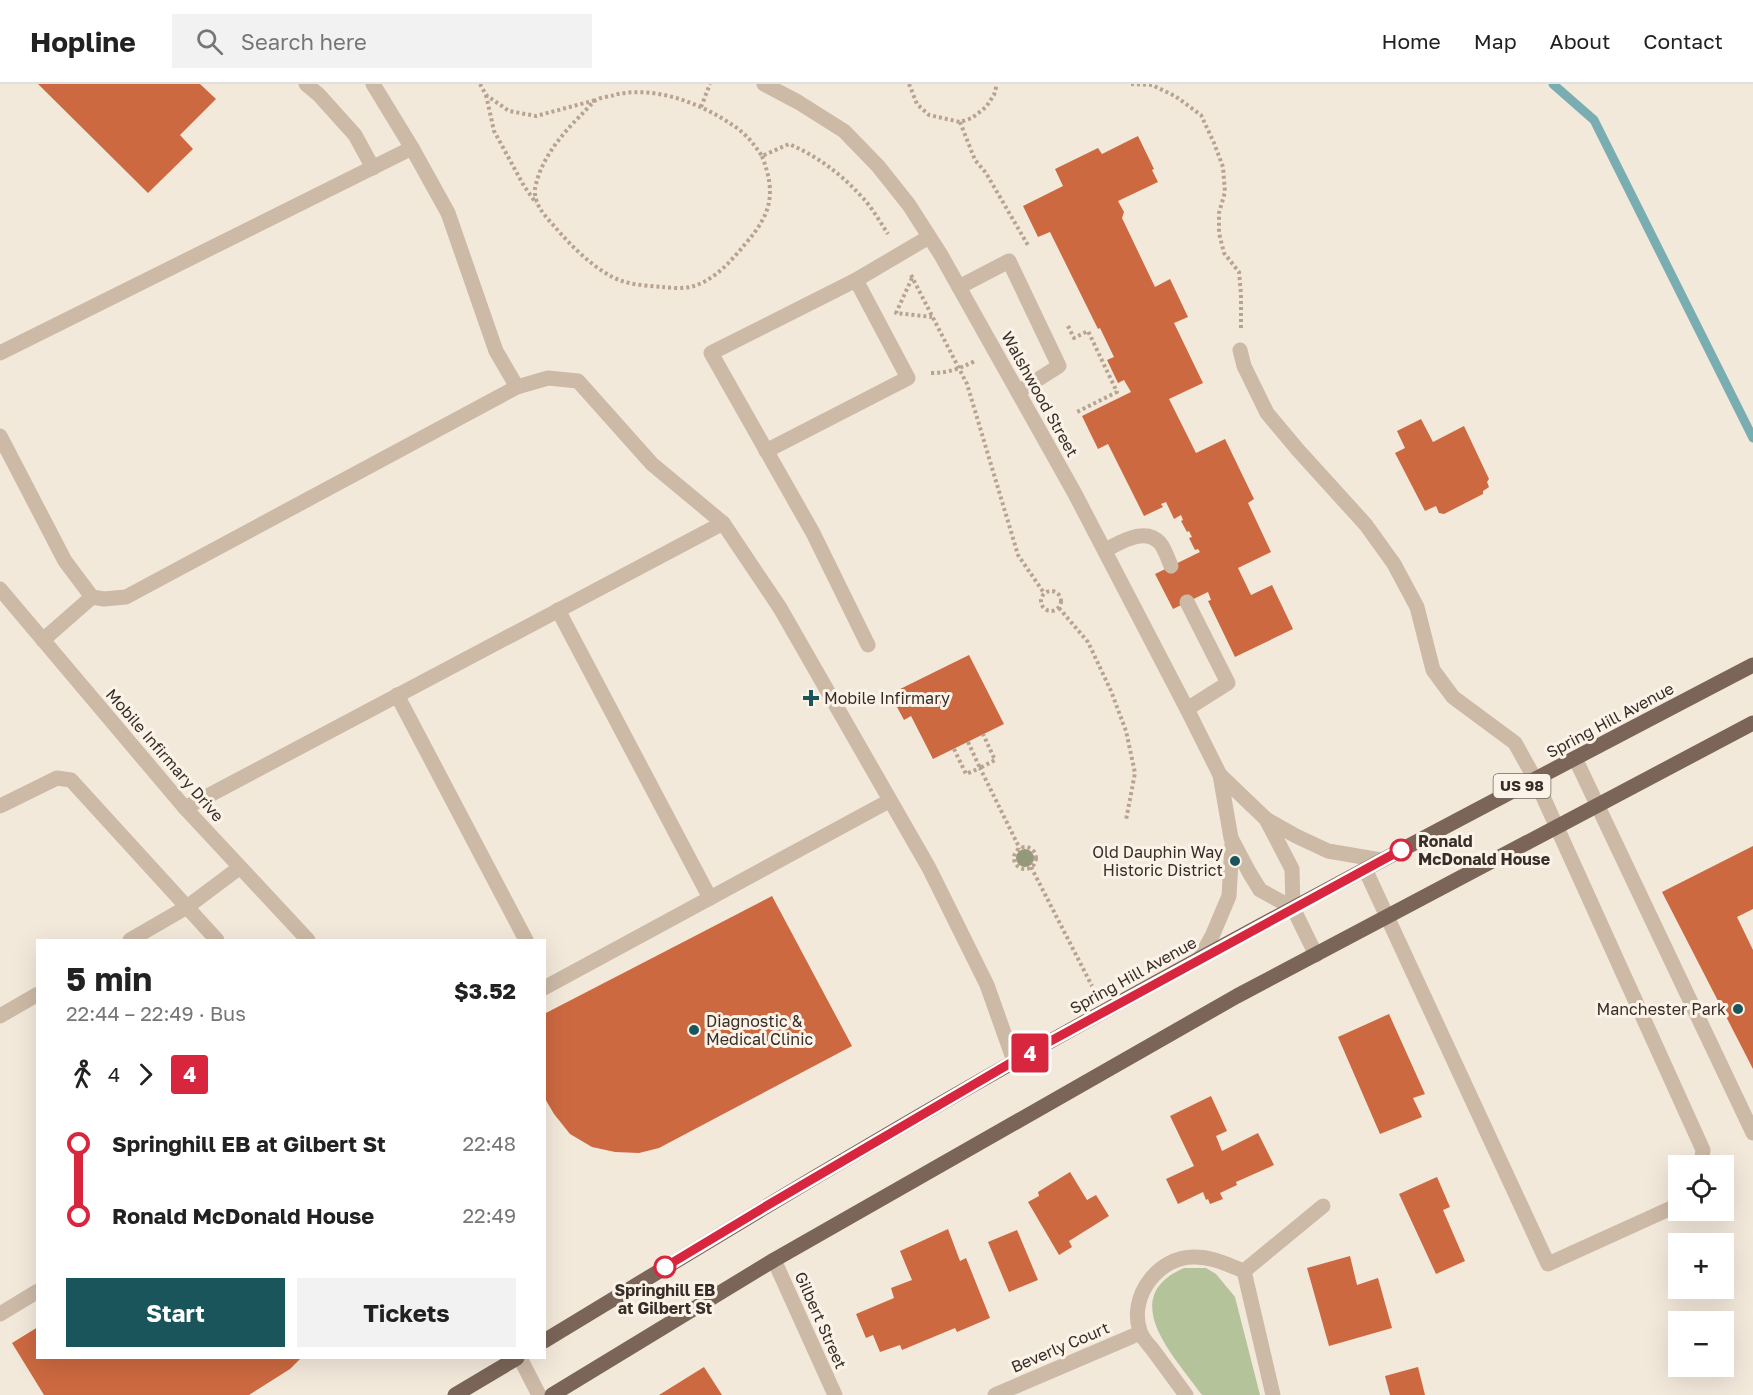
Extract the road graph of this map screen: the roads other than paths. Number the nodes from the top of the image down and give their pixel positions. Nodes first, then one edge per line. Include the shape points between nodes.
1 (306, 84) edge
2 (372, 84) edge
3 (764, 84) edge
4 (412, 148) junction
5 (372, 168) junction
6 (929, 237) junction
7 (856, 280) junction
8 (959, 287) junction
9 (1240, 350) road end
10 (0, 353) edge
11 (518, 387) junction
12 (1018, 392) junction
13 (0, 436) edge
14 (766, 451) junction
15 (723, 523) junction
16 (1105, 550) junction
17 (1171, 566) dead end
18 (0, 589) edge
19 (92, 597) junction
20 (1187, 602) dead end
21 (558, 610) junction
22 (43, 640) junction
23 (868, 645) dead end
24 (1753, 665) edge
25 (397, 695) junction
26 (1187, 709) junction
27 (1753, 723) edge
28 (1575, 758) junction
29 (1220, 775) junction
30 (1535, 779) junction
31 (889, 801) junction
32 (1598, 805) junction
33 (0, 806) edge
34 (185, 808) junction
35 (1266, 819) junction
36 (1557, 826) junction
37 (1232, 838) junction
38 (1381, 860) junction
39 (239, 868) junction
40 (1365, 869) junction
41 (710, 898) junction
42 (187, 907) junction
43 (1293, 908) junction
44 (1388, 916) junction
45 (132, 939) edge
46 (216, 939) edge
47 (307, 939) edge
48 (525, 939) edge
49 (1316, 955) junction
50 (1200, 958) junction
51 (546, 983) edge
52 (36, 995) edge
53 (0, 1016) edge
54 (1014, 1061) junction
55 (1753, 1133) edge
56 (1702, 1155) edge
57 (1323, 1206) dead end
58 (1668, 1209) edge
59 (774, 1260) junction
60 (1244, 1271) junction
61 (36, 1292) edge
62 (0, 1314) edge
63 (1140, 1333) junction
64 (546, 1340) edge
65 (516, 1359) edge
66 (519, 1359) edge
67 (455, 1395) edge
68 (539, 1395) edge
69 (552, 1395) edge
70 (835, 1395) edge
71 (995, 1395) edge
72 (1186, 1395) edge
73 (1273, 1395) edge

1 - 5 street via 354,135
2 - 4 street
3 - 6 street, Walshwood Street via 844,131 878,166
4 - 5 street
4 - 11 street via 448,213 496,351
5 - 10 street
6 - 7 street
6 - 8 street, Walshwood Street
7 - 14 street via 908,378
7 - 14 street via 711,353
8 - 12 street, Walshwood Street
8 - 12 street via 1009,261 1059,366
9 - 30 street via 1267,413 1366,525 1394,564 1417,607 1433,670 1453,697 1515,743
11 - 15 street via 548,378 578,381 652,464
11 - 19 street via 126,597
12 - 16 street, Walshwood Street
13 - 19 street via 65,561
14 - 23 street via 813,533
15 - 21 street
15 - 31 street via 780,608
16 - 17 street via 1134,536 1149,537 1160,543
16 - 26 street, Walshwood Street
18 - 22 street, Mobile Infirmary Drive
19 - 22 street
20 - 26 street via 1228,683
21 - 25 street
21 - 41 street
22 - 34 street, Mobile Infirmary Drive
24 - 28 main road, Spring Hill Avenue / US 98
25 - 34 street
25 - 48 street
26 - 29 street, Walshwood Street
27 - 32 main road
28 - 30 main road, Spring Hill Avenue / US 98
28 - 32 street
29 - 35 street, Walshwood Street
29 - 37 street, Walshwood Street
30 - 36 street
30 - 38 main road, Spring Hill Avenue / US 98
31 - 41 street
31 - 54 street via 929,868 987,985
32 - 36 main road
32 - 55 street
33 - 42 street via 57,778 71,780
34 - 39 street, Mobile Infirmary Drive
35 - 38 street, Walshwood Street via 1328,851
35 - 43 street, Walshwood Street via 1292,869
36 - 44 main road
36 - 56 street
37 - 43 street, Walshwood Street via 1260,890
37 - 50 street, Walshwood Street via 1229,896
38 - 40 main road, Spring Hill Avenue / US 98
39 - 42 street
39 - 47 street, Mobile Infirmary Drive
40 - 43 main road, Spring Hill Avenue / US 98
40 - 44 street
41 - 51 street
42 - 45 street
42 - 46 street
43 - 49 street, Walshwood Street
43 - 50 main road, Spring Hill Avenue / US 98
44 - 49 main road
44 - 58 street via 1548,1264
49 - 59 main road via 1237,996
50 - 54 main road, Spring Hill Avenue / US 98
52 - 53 street
54 - 64 main road, Spring Hill Avenue / US 98
57 - 60 street
59 - 69 main road
59 - 70 street, Gilbert Street
60 - 63 street via 1211,1258 1175,1261 1152,1276 1141,1294 1136,1314
60 - 73 street
61 - 62 street
63 - 71 street, Beverly Court
63 - 72 street
65 - 67 main road
66 - 68 street

